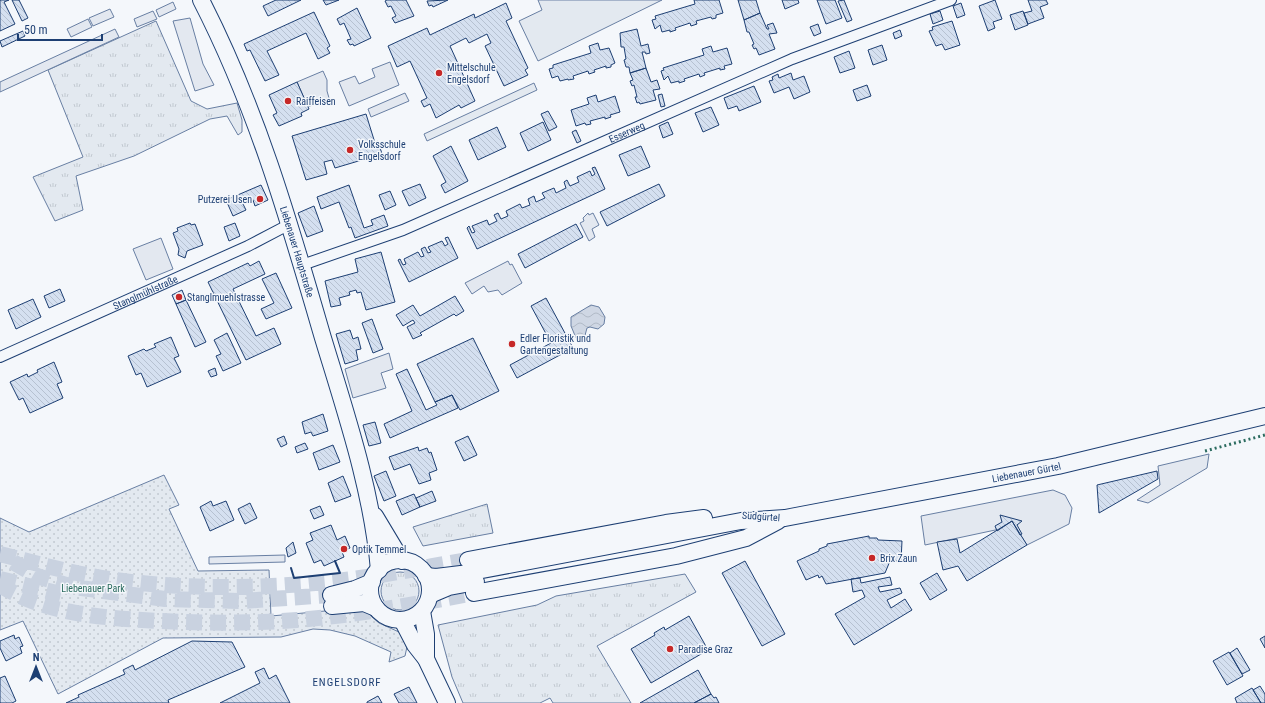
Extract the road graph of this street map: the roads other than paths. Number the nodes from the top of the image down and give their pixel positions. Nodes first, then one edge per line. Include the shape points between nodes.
1 (201, 0) edge
2 (951, 0) edge
3 (290, 224) junction
4 (302, 265) junction
5 (0, 357) edge
6 (1265, 416) edge
7 (372, 511) junction
8 (785, 518) junction
9 (468, 560) tunnel mouth
10 (402, 561) junction
11 (375, 576) junction
12 (426, 576) junction
13 (474, 594) tunnel mouth
14 (430, 595) junction
15 (376, 608) junction
16 (422, 611) junction
17 (402, 620) junction
18 (426, 659) junction
19 (447, 703) edge

1 - 3 main road, Liebenauer Hauptstraße via 232,62 252,111
2 - 4 street, Esserweg via 792,59 403,230
3 - 4 main road, Liebenauer Hauptstraße
3 - 5 street, Stanglmühlstraße via 248,246
4 - 7 main road, Liebenauer Hauptstraße
6 - 8 main road, Liebenauer Gürtel via 1058,466
7 - 10 main road, Liebenauer Hauptstraße
7 - 11 main road, Liebenauer Hauptstraße
8 - 9 main road, Südgürtel via 740,514 666,522
8 - 12 main road via 741,521 461,574
8 - 13 main road, Südgürtel via 746,538 676,556
8 - 14 main road via 744,531 449,587
10 - 11 main road via 390,562
10 - 12 main road via 416,565
11 - 15 main road via 372,599
11 - 15 main road via 331,600 364,603
12 - 14 main road
14 - 16 main road
15 - 17 main road via 387,617
16 - 17 main road via 416,616
16 - 18 main road via 426,634
17 - 18 main road via 415,645
18 - 19 main road

